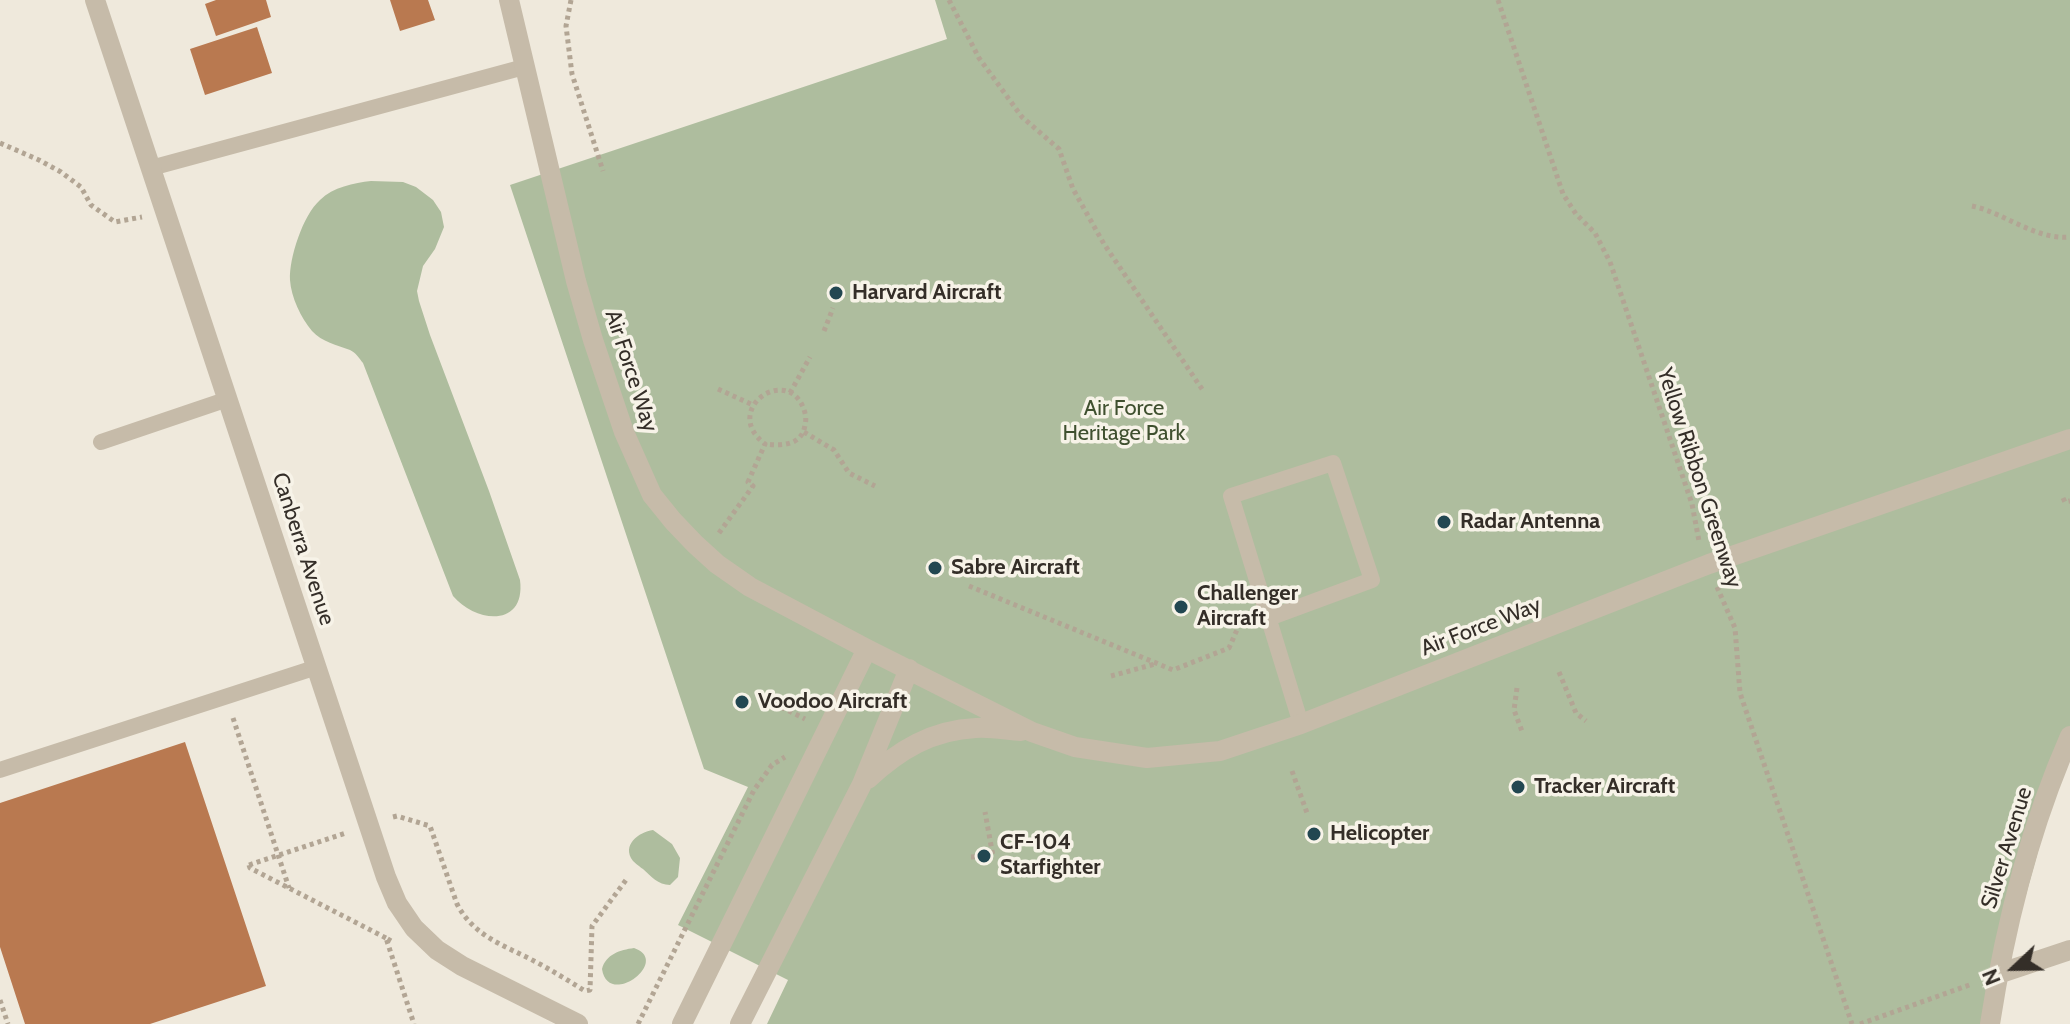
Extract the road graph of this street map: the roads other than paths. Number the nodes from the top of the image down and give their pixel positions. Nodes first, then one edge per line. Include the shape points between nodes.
1 (95, 0) edge
2 (509, 0) edge
3 (524, 67) junction
4 (151, 168) junction
5 (228, 399) junction
6 (2070, 439) edge
7 (101, 442) dead end
8 (1269, 618) junction
9 (867, 649) junction
10 (317, 667) junction
11 (909, 669) junction
12 (1301, 724) junction
13 (1032, 732) junction
14 (2070, 736) edge
15 (0, 770) edge
16 (862, 784) junction
17 (2070, 950) edge
18 (1998, 974) junction
19 (578, 1024) edge
20 (682, 1024) edge
21 (740, 1024) edge
22 (1990, 1024) edge

1 - 4 street, Canberra Avenue
2 - 3 street, Air Force Way
3 - 4 lane
3 - 9 street, Air Force Way via 593,340 652,495 717,564
4 - 5 street, Canberra Avenue
5 - 7 lane
5 - 10 street, Canberra Avenue
6 - 12 street, Air Force Way via 1709,564
8 - 8 lane via 1372,580 1333,463 1231,496
8 - 12 lane
9 - 11 street, Air Force Way
9 - 20 street
10 - 15 lane
10 - 19 street, Canberra Avenue via 386,877 414,928 462,966
11 - 13 street, Air Force Way
11 - 16 street
12 - 13 street, Air Force Way via 1220,751 1147,758 1075,747
13 - 16 street via 952,731 900,751
14 - 18 street, Silver Avenue via 2024,865
16 - 21 street
17 - 18 street
18 - 22 street, Silver Avenue

